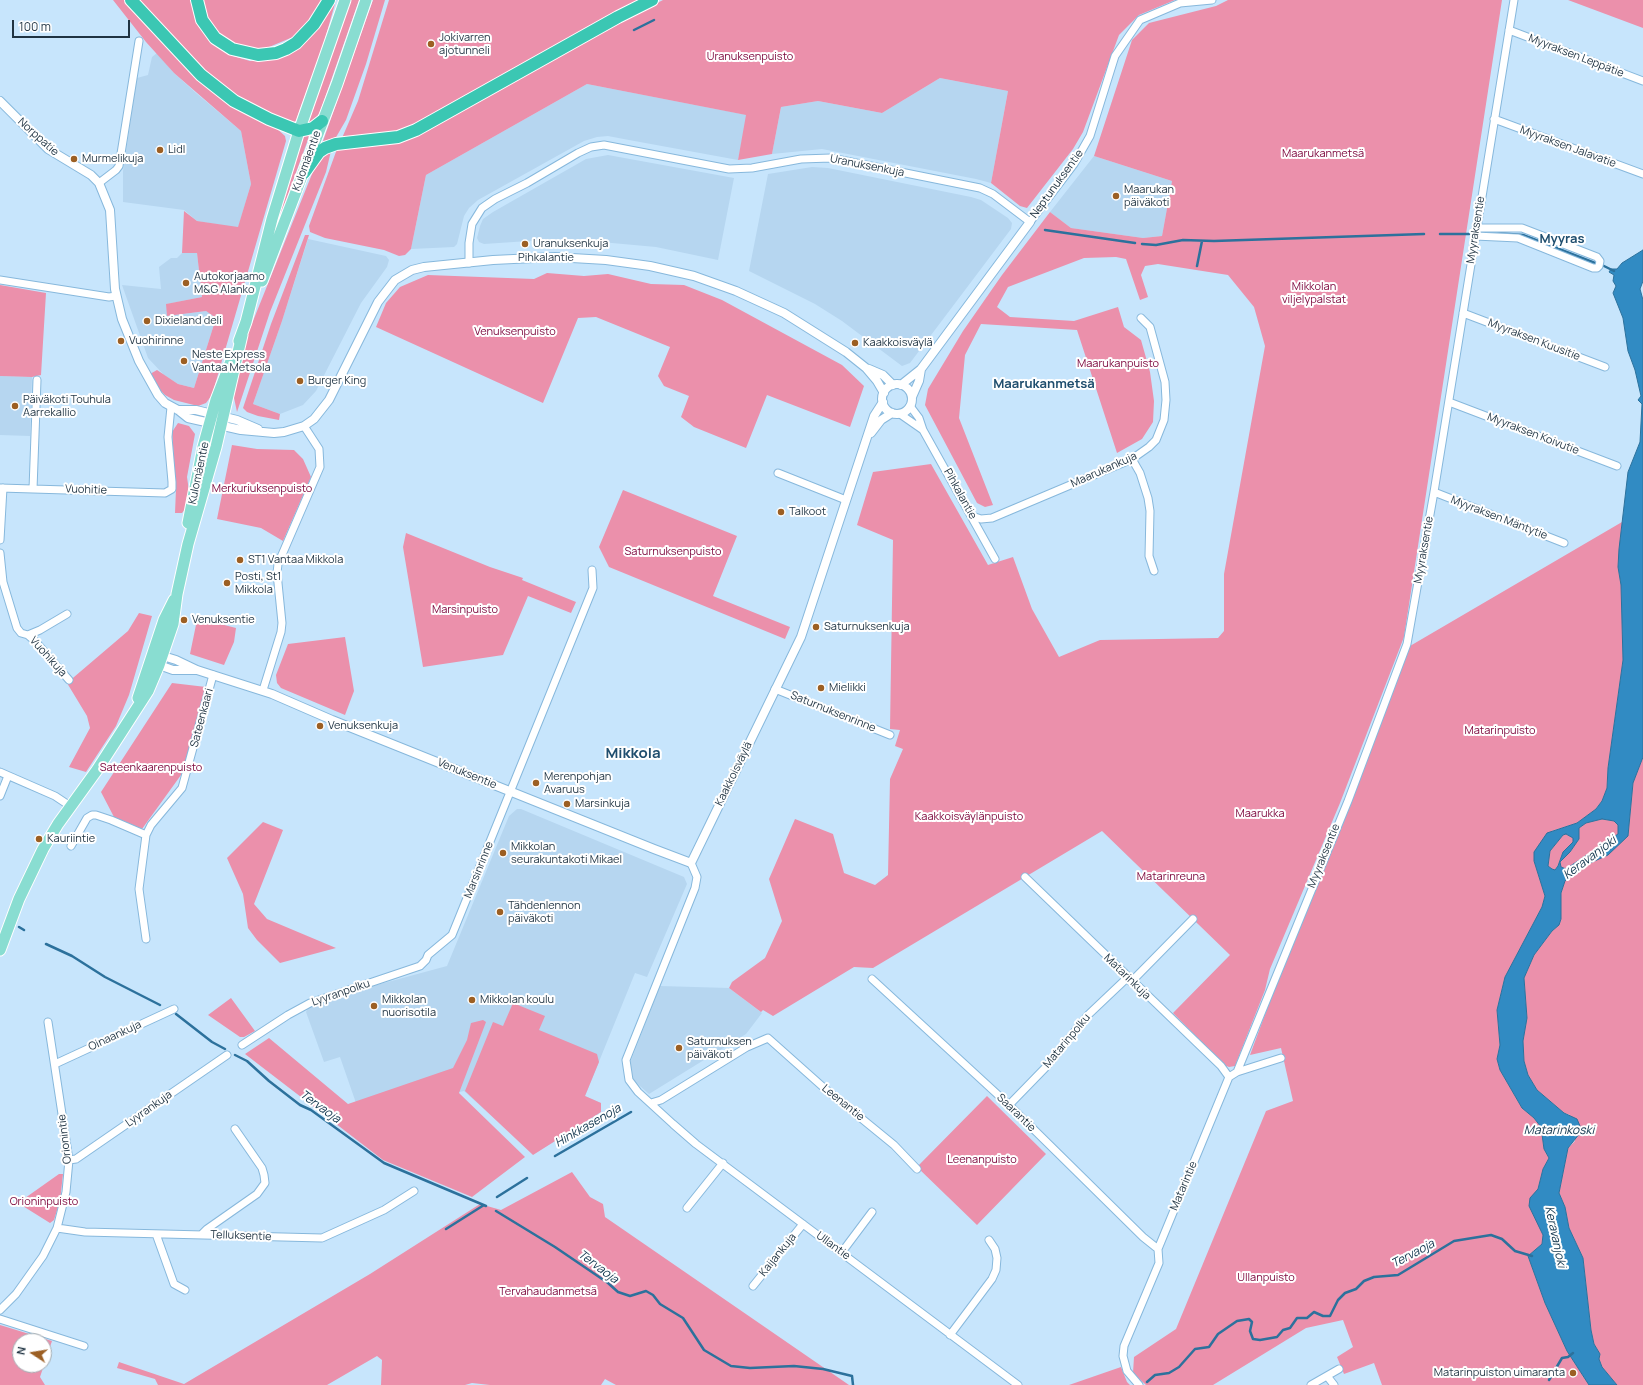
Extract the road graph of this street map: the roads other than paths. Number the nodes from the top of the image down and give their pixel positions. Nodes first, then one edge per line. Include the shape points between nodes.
1 (132, 0) edge
2 (197, 0) edge
3 (329, 0) edge
4 (345, 0) edge
5 (366, 0) edge
6 (652, 0) edge
7 (1212, 0) edge
8 (1514, 0) edge
9 (1509, 30) junction
10 (139, 41) dead end
11 (1643, 81) edge
12 (0, 101) edge
13 (1494, 119) junction
14 (322, 121) junction
15 (299, 131) junction
16 (304, 173) junction
17 (1643, 174) edge
18 (99, 183) junction
19 (1030, 222) junction
20 (1476, 228) junction
21 (1475, 236) junction
22 (470, 263) junction
23 (0, 280) edge
24 (116, 296) junction
25 (1463, 313) junction
26 (1141, 318) dead end
27 (246, 322) junction
28 (242, 335) junction
29 (1605, 367) dead end
30 (866, 368) junction
31 (921, 369) junction
32 (37, 380) dead end
33 (897, 385) junction
34 (884, 393) junction
35 (911, 401) junction
36 (882, 402) junction
37 (1449, 402) junction
38 (175, 408) junction
39 (896, 414) junction
40 (211, 419) junction
41 (222, 421) junction
42 (304, 426) junction
43 (923, 430) junction
44 (868, 436) junction
45 (1132, 459) junction
46 (1617, 466) dead end
47 (778, 473) dead end
48 (2, 488) edge
49 (33, 489) junction
50 (1434, 492) junction
51 (846, 500) junction
52 (972, 516) junction
53 (0, 540) edge
54 (1564, 543) dead end
55 (188, 544) junction
56 (0, 553) edge
57 (995, 558) dead end
58 (592, 570) dead end
59 (1154, 570) dead end
60 (67, 614) dead end
61 (28, 635) junction
62 (158, 659) junction
63 (213, 675) junction
64 (68, 680) dead end
65 (775, 689) junction
66 (263, 690) junction
67 (890, 735) dead end
68 (0, 772) edge
69 (8, 776) junction
70 (511, 791) junction
71 (0, 796) edge
72 (70, 806) junction
73 (146, 835) junction
74 (71, 846) dead end
75 (691, 862) junction
76 (1024, 878) dead end
77 (1193, 919) dead end
78 (146, 939) dead end
79 (441, 946) joint
80 (0, 950) edge
81 (872, 979) dead end
82 (1129, 980) junction
83 (174, 1009) dead end
84 (48, 1022) dead end
85 (242, 1045) dead end
86 (227, 1055) dead end
87 (1281, 1058) dead end
88 (55, 1064) junction
89 (1237, 1072) junction
90 (1229, 1077) junction
91 (651, 1103) junction
92 (1009, 1105) junction
93 (235, 1129) dead end
94 (69, 1160) junction
95 (723, 1163) junction
96 (917, 1169) dead end
97 (414, 1191) dead end
98 (687, 1208) dead end
99 (872, 1212) dead end
100 (803, 1224) junction
101 (57, 1228) junction
102 (156, 1234) junction
103 (202, 1234) junction
104 (989, 1240) dead end
105 (1158, 1249) junction
106 (842, 1252) junction
107 (753, 1286) dead end
108 (185, 1290) dead end
109 (0, 1310) edge
110 (0, 1319) edge
111 (950, 1335) junction
112 (84, 1346) dead end
113 (1339, 1369) dead end
114 (1327, 1376) junction
115 (1018, 1385) edge
116 (1139, 1385) edge
117 (1311, 1385) edge
118 (1334, 1385) edge

1 - 15 highway via 188,62 218,90 251,110
2 - 3 highway via 202,20 215,38 232,49 258,55 276,53 296,43 314,24
4 - 15 main road, Kulomäentie
5 - 14 main road, Kulomäentie
6 - 16 highway via 604,24 416,130 398,137 336,144 325,148 319,152
7 - 19 street, Neptunuksentie via 1180,3 1140,20 1115,56 1090,136 1074,164
8 - 9 street, Myyraksentie
9 - 11 street, Myyraksen Leppätie
9 - 13 street, Myyraksentie
10 - 18 street via 119,166
12 - 18 street, Norppatie via 48,149 91,175
13 - 17 street, Myyraksen Jalavatie
13 - 20 street, Myyraksentie
14 - 15 highway via 313,128
14 - 16 main road, Kulomäentie
15 - 27 main road, Kulomäentie via 272,219
16 - 27 main road, Kulomäentie
18 - 24 street via 110,210
19 - 22 street, Uranuksenkuja via 993,194 980,188 831,158 729,169 604,145 578,153 482,208 472,224 469,243
19 - 31 street, Neptunuksentie
20 - 21 street, Myyraksentie
20 - 21 street via 1522,228 1596,257 1600,261 1599,266 1594,268 1518,238
21 - 25 street, Myyraksentie
22 - 30 street, Pihkalantie via 555,257 650,266 694,276 736,291 784,313 846,352
22 - 42 street, Pihkalantie via 424,267 412,270 395,280 378,302 329,400 314,420
23 - 24 street
24 - 38 street via 122,319 139,361 158,395
25 - 29 street, Myyraksen Kuusitie
25 - 37 street, Myyraksentie
26 - 45 street, Maarukankuja via 1150,327 1162,367 1166,400 1164,420 1156,440
27 - 28 main road, Kulomäentie
28 - 40 main road, Kulomäentie via 218,391
28 - 41 main road, Kulomäentie
30 - 33 street, Pihkalantie
30 - 34 street, Pihkalantie
31 - 33 street, Neptunuksentie
31 - 35 street, Neptunuksentie
32 - 49 street
33 - 34 street via 888,388
33 - 35 street via 908,389
34 - 36 street
35 - 39 street via 906,411
35 - 43 street, Pihkalantie
36 - 39 street via 886,409
36 - 44 street, Kaakkoisväylä via 874,416
37 - 46 street, Myyraksen Koivutie
37 - 50 street, Myyraksentie
38 - 40 street via 188,418
38 - 49 street, Vuohitie via 168,437 172,489 165,493
39 - 43 street, Pihkalantie
39 - 44 street, Kaakkoisväylä via 881,420
40 - 41 street
40 - 55 main road, Kulomäentie via 188,526
41 - 42 street, Pihkalantie via 242,421 264,432 284,432
41 - 55 main road, Kulomäentie
42 - 66 street via 319,449 320,467 278,564 281,632
43 - 52 street, Pihkalantie
44 - 51 street, Kaakkoisväylä
45 - 52 street, Maarukankuja via 992,518 981,519
45 - 59 street via 1140,473 1148,498 1149,556
47 - 51 street
48 - 49 street, Vuohitie
48 - 53 street
50 - 54 street, Myyraksen Mäntytie
50 - 89 street, Myyraksentie via 1407,644 1348,801
51 - 65 street, Kaakkoisväylä via 801,637
52 - 57 street, Pihkalantie
55 - 62 main road, Kulomäentie via 177,594 174,624
56 - 61 street, Vuohikuja via 4,582 17,628 21,633
58 - 70 street via 593,588
60 - 61 street, Vuohikuja
61 - 64 street, Vuohikuja
62 - 63 street, Venuksentie via 180,671 197,670
62 - 72 main road, Kulomäentie via 148,691
63 - 66 street, Venuksentie
63 - 73 street, Sateenkaari via 182,788 151,825
65 - 67 street, Saturnuksenrinne
65 - 75 street, Kaakkoisväylä
66 - 70 street, Venuksentie
68 - 69 street
69 - 71 street
69 - 72 street via 55,796
70 - 75 street, Venuksentie via 654,850
70 - 79 street, Marsinrinne via 454,931
72 - 80 main road, Kulomäentie via 32,870
73 - 74 street via 96,815 87,818
73 - 78 street, Sateenkaari via 139,889
75 - 91 street via 697,877 695,888 626,1060 629,1080
76 - 82 street, Matarinkuja
77 - 82 street, Matarinpolku
79 - 85 street, Lyyranpolku via 428,955 420,966 310,1003
81 - 92 street, Saarantie
82 - 90 street, Matarinkuja via 1221,1066
82 - 92 street, Matarinpolku via 1088,1015 1045,1068
83 - 88 street, Oinaankuja
84 - 88 street, Orionintie
86 - 94 street, Lyyrankuja via 76,1159
87 - 89 street
88 - 94 street, Orionintie
89 - 90 street
90 - 105 street, Matarintie
91 - 95 street, Ullantie via 673,1124
91 - 96 street, Leenantie via 661,1100 747,1047 768,1038 894,1145
92 - 105 street, Saarantie
93 - 103 street via 262,1168 264,1183 256,1194
94 - 101 street, Orionintie via 66,1192
95 - 98 street
95 - 100 street, Ullantie
97 - 103 street, Telluksentie via 384,1210 322,1238
99 - 106 street
100 - 106 street, Ullantie
100 - 107 street, Kaijankuja
101 - 102 street, Telluksentie via 85,1232
101 - 109 street, Orionintie via 29,1277
102 - 103 street, Telluksentie
102 - 108 street via 174,1284
104 - 111 street via 995,1249 996,1270
105 - 116 street, Matarintie via 1159,1263 1124,1346 1123,1356 1127,1371
106 - 111 street, Ullantie
110 - 112 street
111 - 115 street, Ullantie
113 - 114 street
114 - 117 street
114 - 118 street

